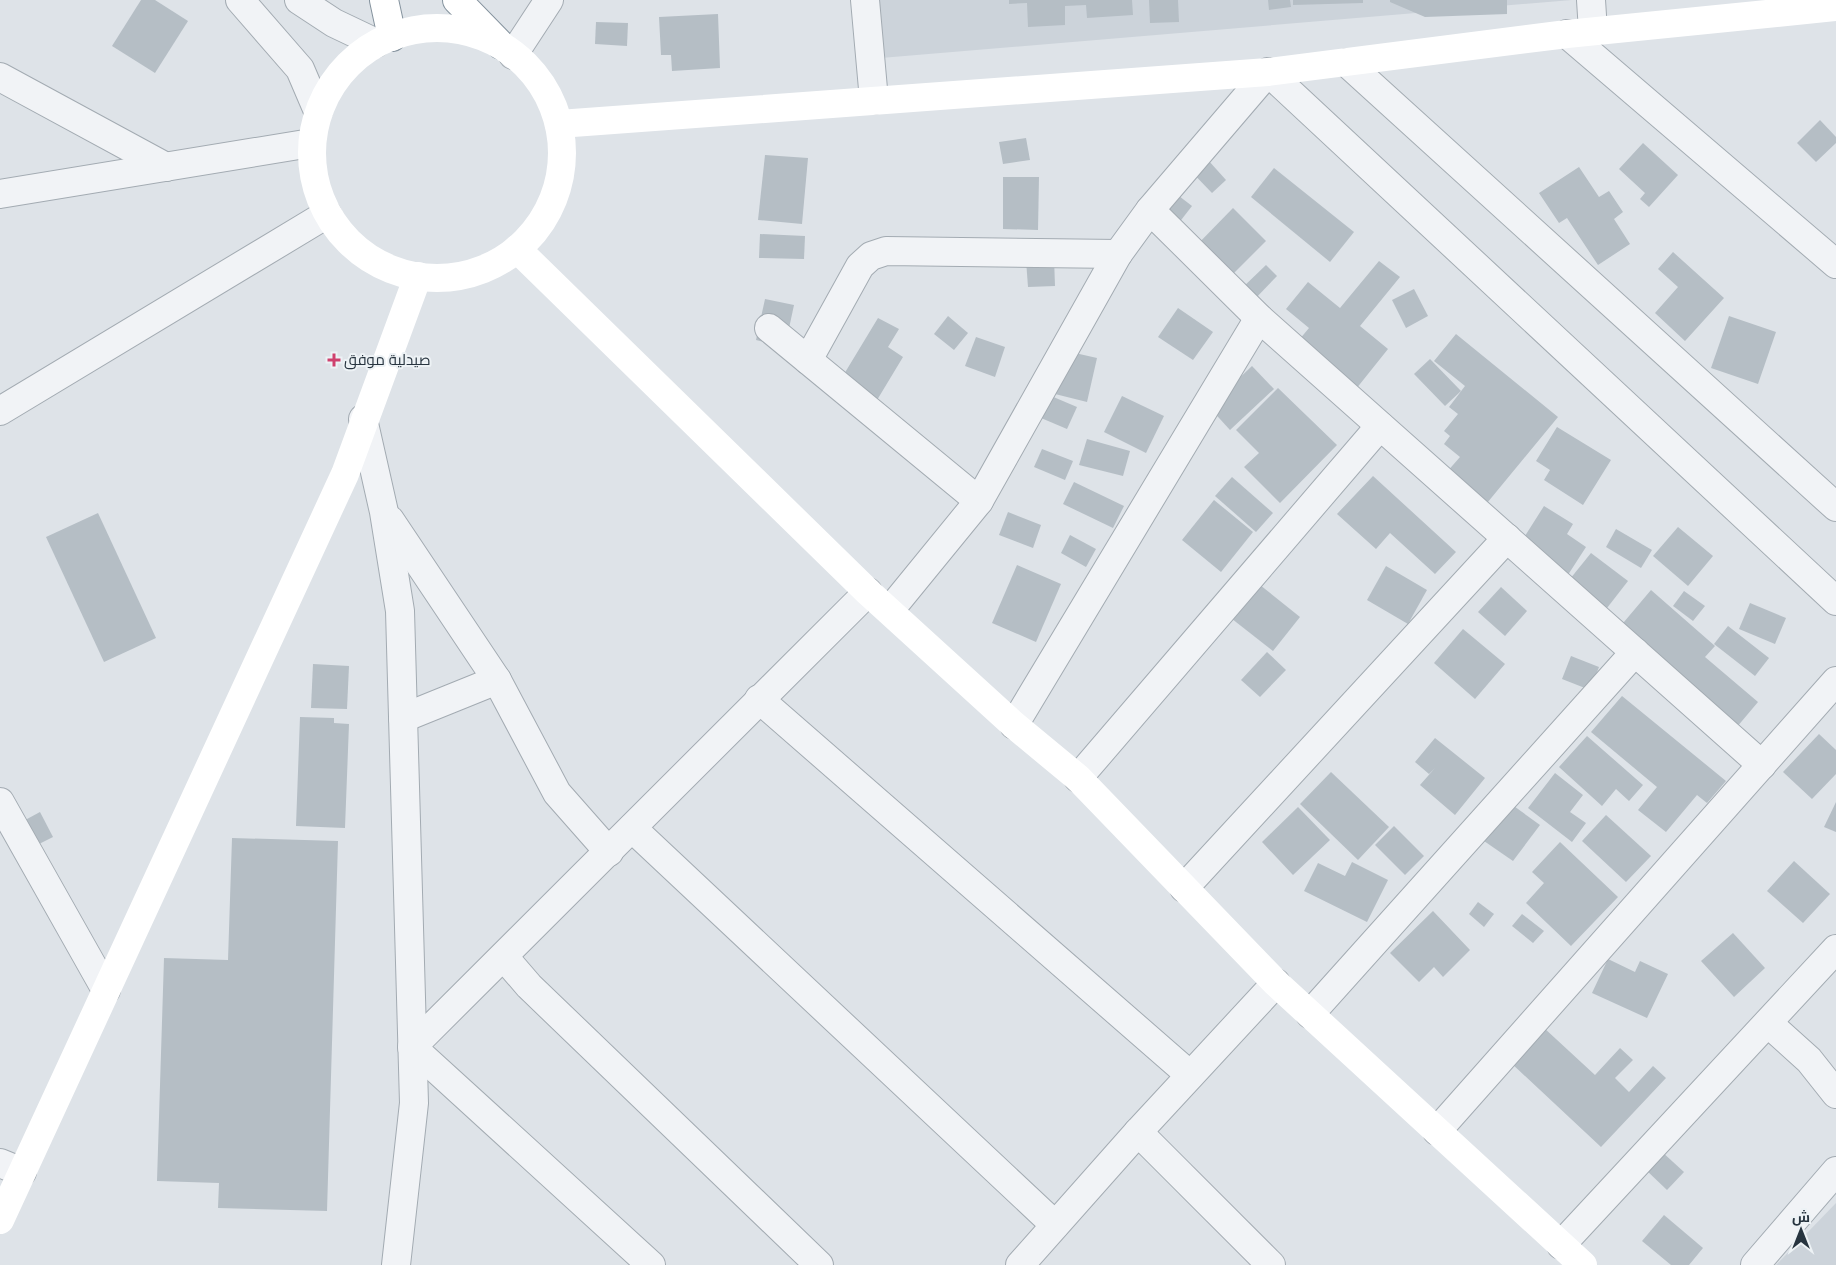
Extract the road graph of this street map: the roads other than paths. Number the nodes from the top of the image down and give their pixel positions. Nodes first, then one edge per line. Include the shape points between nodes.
1 (240, 0) edge
2 (299, 0) edge
3 (384, 0) edge
4 (457, 0) edge
5 (549, 0) edge
6 (865, 0) edge
7 (1591, 0) edge
8 (1836, 7) edge
9 (1593, 31) junction
10 (1566, 34) junction
11 (384, 40) junction
12 (507, 50) junction
13 (1347, 63) junction
14 (1268, 72) junction
15 (0, 77) edge
16 (874, 100) junction
17 (318, 111) junction
18 (559, 124) junction
19 (311, 143) junction
20 (166, 167) junction
21 (0, 194) edge
22 (1150, 210) junction
23 (327, 214) junction
24 (517, 249) junction
25 (1118, 254) junction
26 (1836, 264) edge
27 (418, 276) junction
28 (1259, 318) junction
29 (769, 328) dead end
30 (808, 360) junction
31 (0, 411) edge
32 (363, 419) junction
33 (1380, 426) junction
34 (979, 501) junction
35 (1836, 507) edge
36 (384, 512) junction
37 (1507, 538) junction
38 (868, 592) junction
39 (1836, 601) edge
40 (890, 610) junction
41 (1635, 652) junction
42 (497, 680) junction
43 (1836, 681) edge
44 (759, 699) junction
45 (403, 718) junction
46 (1014, 725) junction
47 (1762, 765) junction
48 (1078, 778) junction
49 (0, 802) edge
50 (632, 828) junction
51 (609, 852) junction
52 (1184, 888) junction
53 (1836, 950) edge
54 (504, 957) junction
55 (1276, 983) junction
56 (106, 990) junction
57 (1310, 1014) junction
58 (1768, 1023) junction
59 (412, 1047) junction
60 (1190, 1075) junction
61 (1836, 1094) edge
62 (1437, 1131) junction
63 (1138, 1132) junction
64 (11, 1168) edge
65 (1836, 1171) edge
66 (0, 1220) edge
67 (1055, 1225) junction
68 (1561, 1245) junction
69 (399, 1262) edge
70 (1027, 1262) edge
71 (651, 1265) edge
72 (819, 1265) edge
73 (1271, 1265) edge
74 (1583, 1265) edge
75 (1755, 1265) edge

1 - 17 street via 300,70
2 - 11 street via 334,23
3 - 11 main road
4 - 12 main road
5 - 12 street
6 - 16 street
7 - 9 street
8 - 9 main road
9 - 10 main road
10 - 13 main road
10 - 26 street
11 - 12 main road via 417,29 460,30
11 - 17 main road via 352,60 334,81
12 - 18 main road via 527,66 547,92
13 - 14 main road
13 - 35 street
14 - 16 main road
14 - 22 street
14 - 39 street
15 - 20 street
16 - 18 main road
17 - 19 main road
18 - 24 main road via 562,158 556,192 540,224
19 - 20 street
19 - 23 main road via 314,180
20 - 21 street
22 - 25 street
22 - 28 street
23 - 27 main road via 351,244 382,265
23 - 31 street
24 - 27 main road via 487,268 454,277
24 - 38 main road
25 - 30 street via 886,251 871,256 860,266
25 - 34 street
27 - 32 main road
28 - 33 street
28 - 46 street
29 - 30 street
30 - 34 street
32 - 36 street
32 - 56 main road via 344,474
33 - 37 street
33 - 48 street
34 - 40 street
36 - 42 street
36 - 45 street via 400,611
37 - 41 street
37 - 52 street
38 - 40 main road
38 - 44 street
40 - 46 main road
41 - 47 street
41 - 57 street
42 - 45 street
42 - 51 street via 557,792
43 - 47 street
44 - 50 street
44 - 60 street
45 - 59 street
46 - 48 main road
47 - 62 street
48 - 52 main road
49 - 56 street
50 - 51 street
50 - 67 street
51 - 54 street
52 - 55 main road
53 - 58 street
54 - 59 street
54 - 72 street via 529,986
55 - 57 main road
55 - 60 street
56 - 64 main road
57 - 62 main road
58 - 61 street via 1809,1060
58 - 68 street
59 - 69 street via 414,1103
59 - 71 street
60 - 63 street
62 - 68 main road
63 - 67 street
63 - 73 street
64 - 66 main road
65 - 75 street
67 - 70 street
68 - 74 main road

